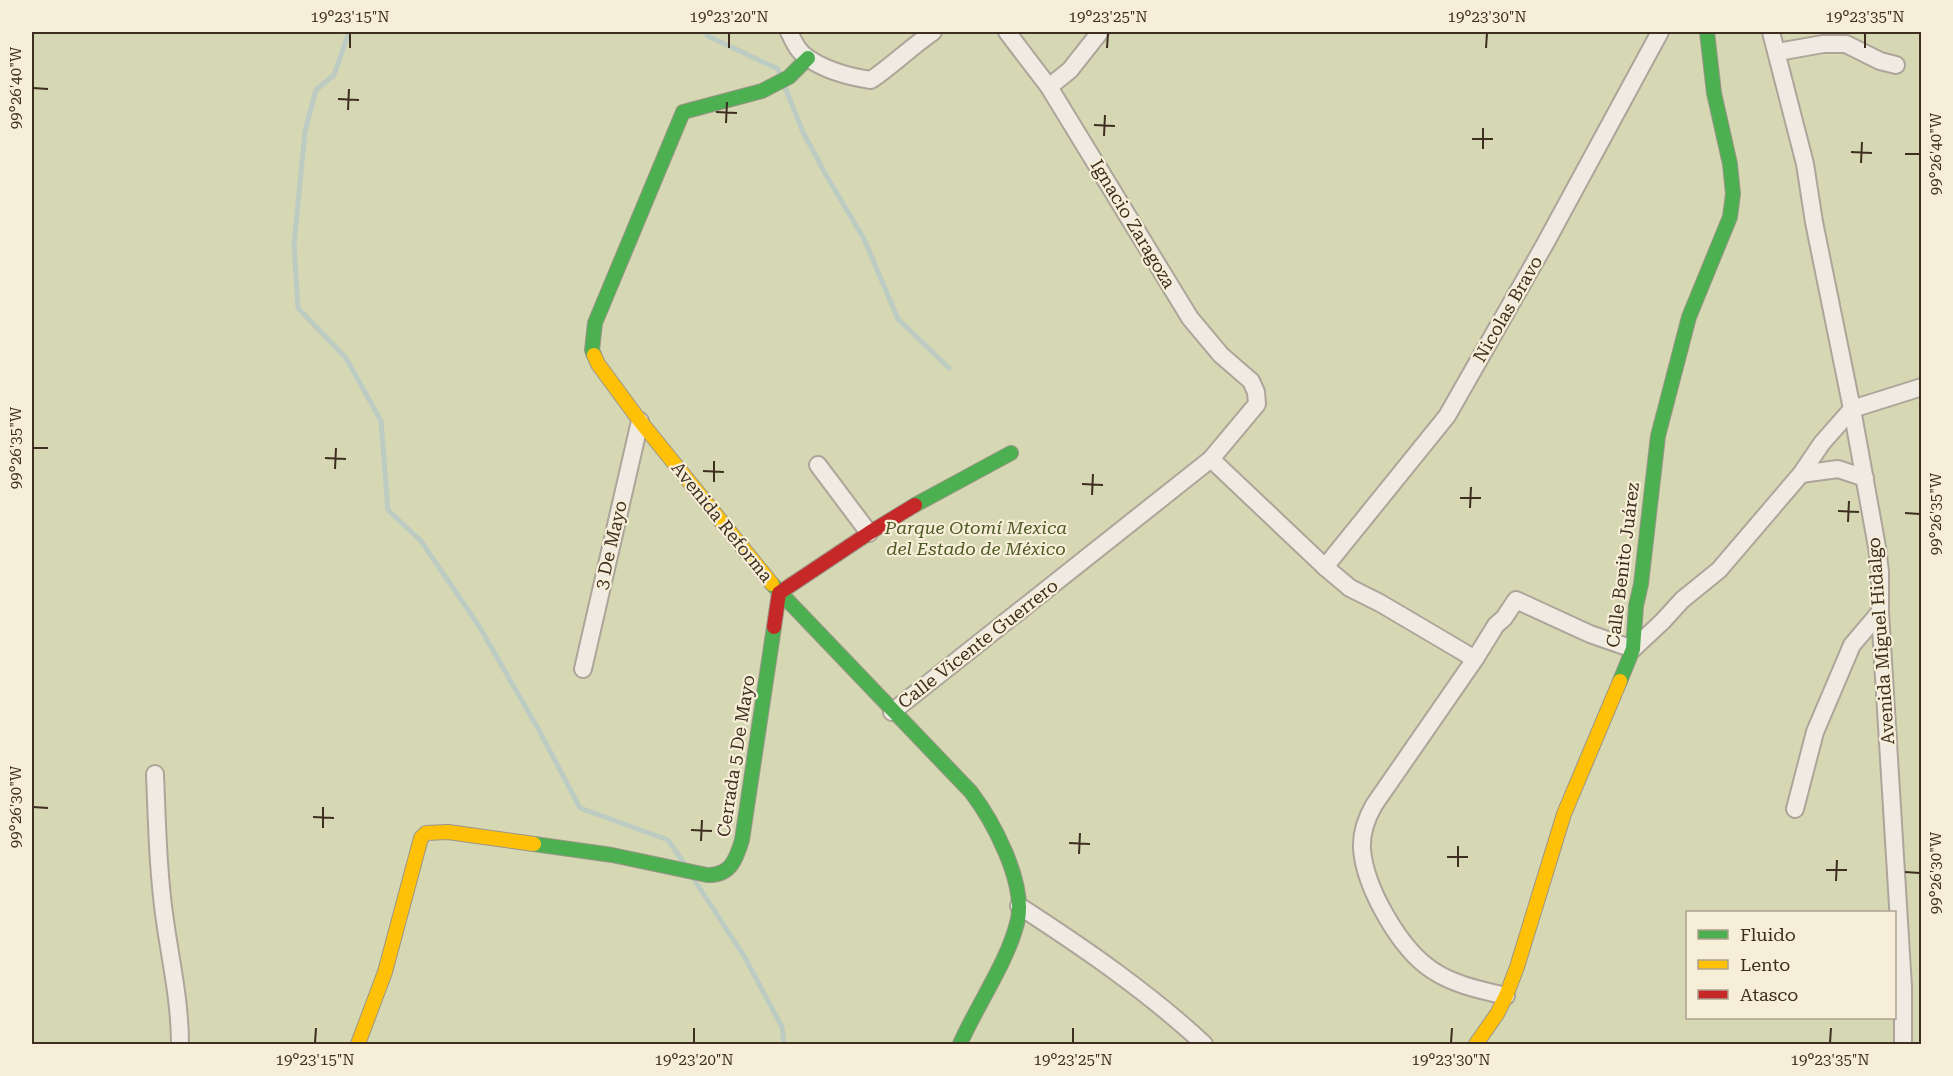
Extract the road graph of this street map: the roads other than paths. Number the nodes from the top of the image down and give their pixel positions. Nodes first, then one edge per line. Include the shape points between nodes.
1 (789, 32) edge
2 (933, 32) edge
3 (1007, 32) edge
4 (1100, 32) edge
5 (1660, 32) edge
6 (1707, 32) edge
7 (1772, 32) edge
8 (1778, 52) junction
9 (808, 58) junction
10 (1896, 65) dead end
11 (1049, 87) junction
12 (1922, 387) edge
13 (1852, 409) junction
14 (1253, 411) joint
15 (640, 422) junction
16 (1011, 453) dead end
17 (1211, 459) junction
18 (818, 465) dead end
19 (1801, 474) junction
20 (1865, 478) junction
21 (869, 533) junction
22 (1325, 567) junction
23 (780, 593) junction
24 (1880, 612) junction
25 (1633, 649) junction
26 (1475, 659) junction
27 (583, 669) dead end
28 (892, 712) junction
29 (155, 774) dead end
30 (1794, 808) dead end
31 (1019, 906) junction
32 (1506, 996) junction
33 (180, 1044) edge
34 (358, 1044) edge
35 (960, 1044) edge
36 (1204, 1044) edge
37 (1476, 1044) edge
38 (1903, 1044) edge

1 - 9 street
2 - 9 street via 871,80 852,77
3 - 11 street, Ignacio Zaragoza
4 - 11 street via 1070,70
5 - 22 street, Nicolas Bravo via 1447,416
6 - 25 street, Calle Benito Juárez via 1733,194 1730,217 1689,316 1658,436
7 - 8 street, Avenida Miguel Hidalgo
8 - 10 street via 1846,44
8 - 13 street, Avenida Miguel Hidalgo via 1805,164
9 - 15 street, Avenida Reforma via 789,77 762,91 682,112 594,323 592,350 598,364
11 - 14 street, Ignacio Zaragoza via 1191,318 1221,355 1251,381 1257,399
12 - 13 street
13 - 19 street
13 - 20 street, Avenida Miguel Hidalgo
14 - 17 street, Calle Vicente Guerrero
15 - 23 street, Avenida Reforma
15 - 27 street, 3 De Mayo
16 - 21 street
17 - 22 street
17 - 28 street, Calle Vicente Guerrero
18 - 21 street
19 - 20 street via 1838,469
19 - 25 street via 1719,570
20 - 24 street, Avenida Miguel Hidalgo via 1880,572
21 - 23 street
22 - 26 street via 1350,588
23 - 28 street, Avenida Reforma
23 - 34 street, Cerrada 5 De Mayo via 742,840 730,869 710,876 554,845 429,832 419,842 383,978
24 - 30 street via 1852,645 1815,732
24 - 38 street, Avenida Miguel Hidalgo
25 - 26 street via 1516,600
25 - 32 street, Calle Benito Juárez via 1564,814
26 - 32 street via 1374,805 1366,821 1362,851 1379,900 1418,960 1452,981
28 - 31 street, Avenida Reforma via 985,810 1001,840
29 - 33 street via 159,866 178,993
31 - 35 street, Avenida Reforma via 1008,948
31 - 36 street via 1150,997
32 - 37 street, Calle Benito Juárez

